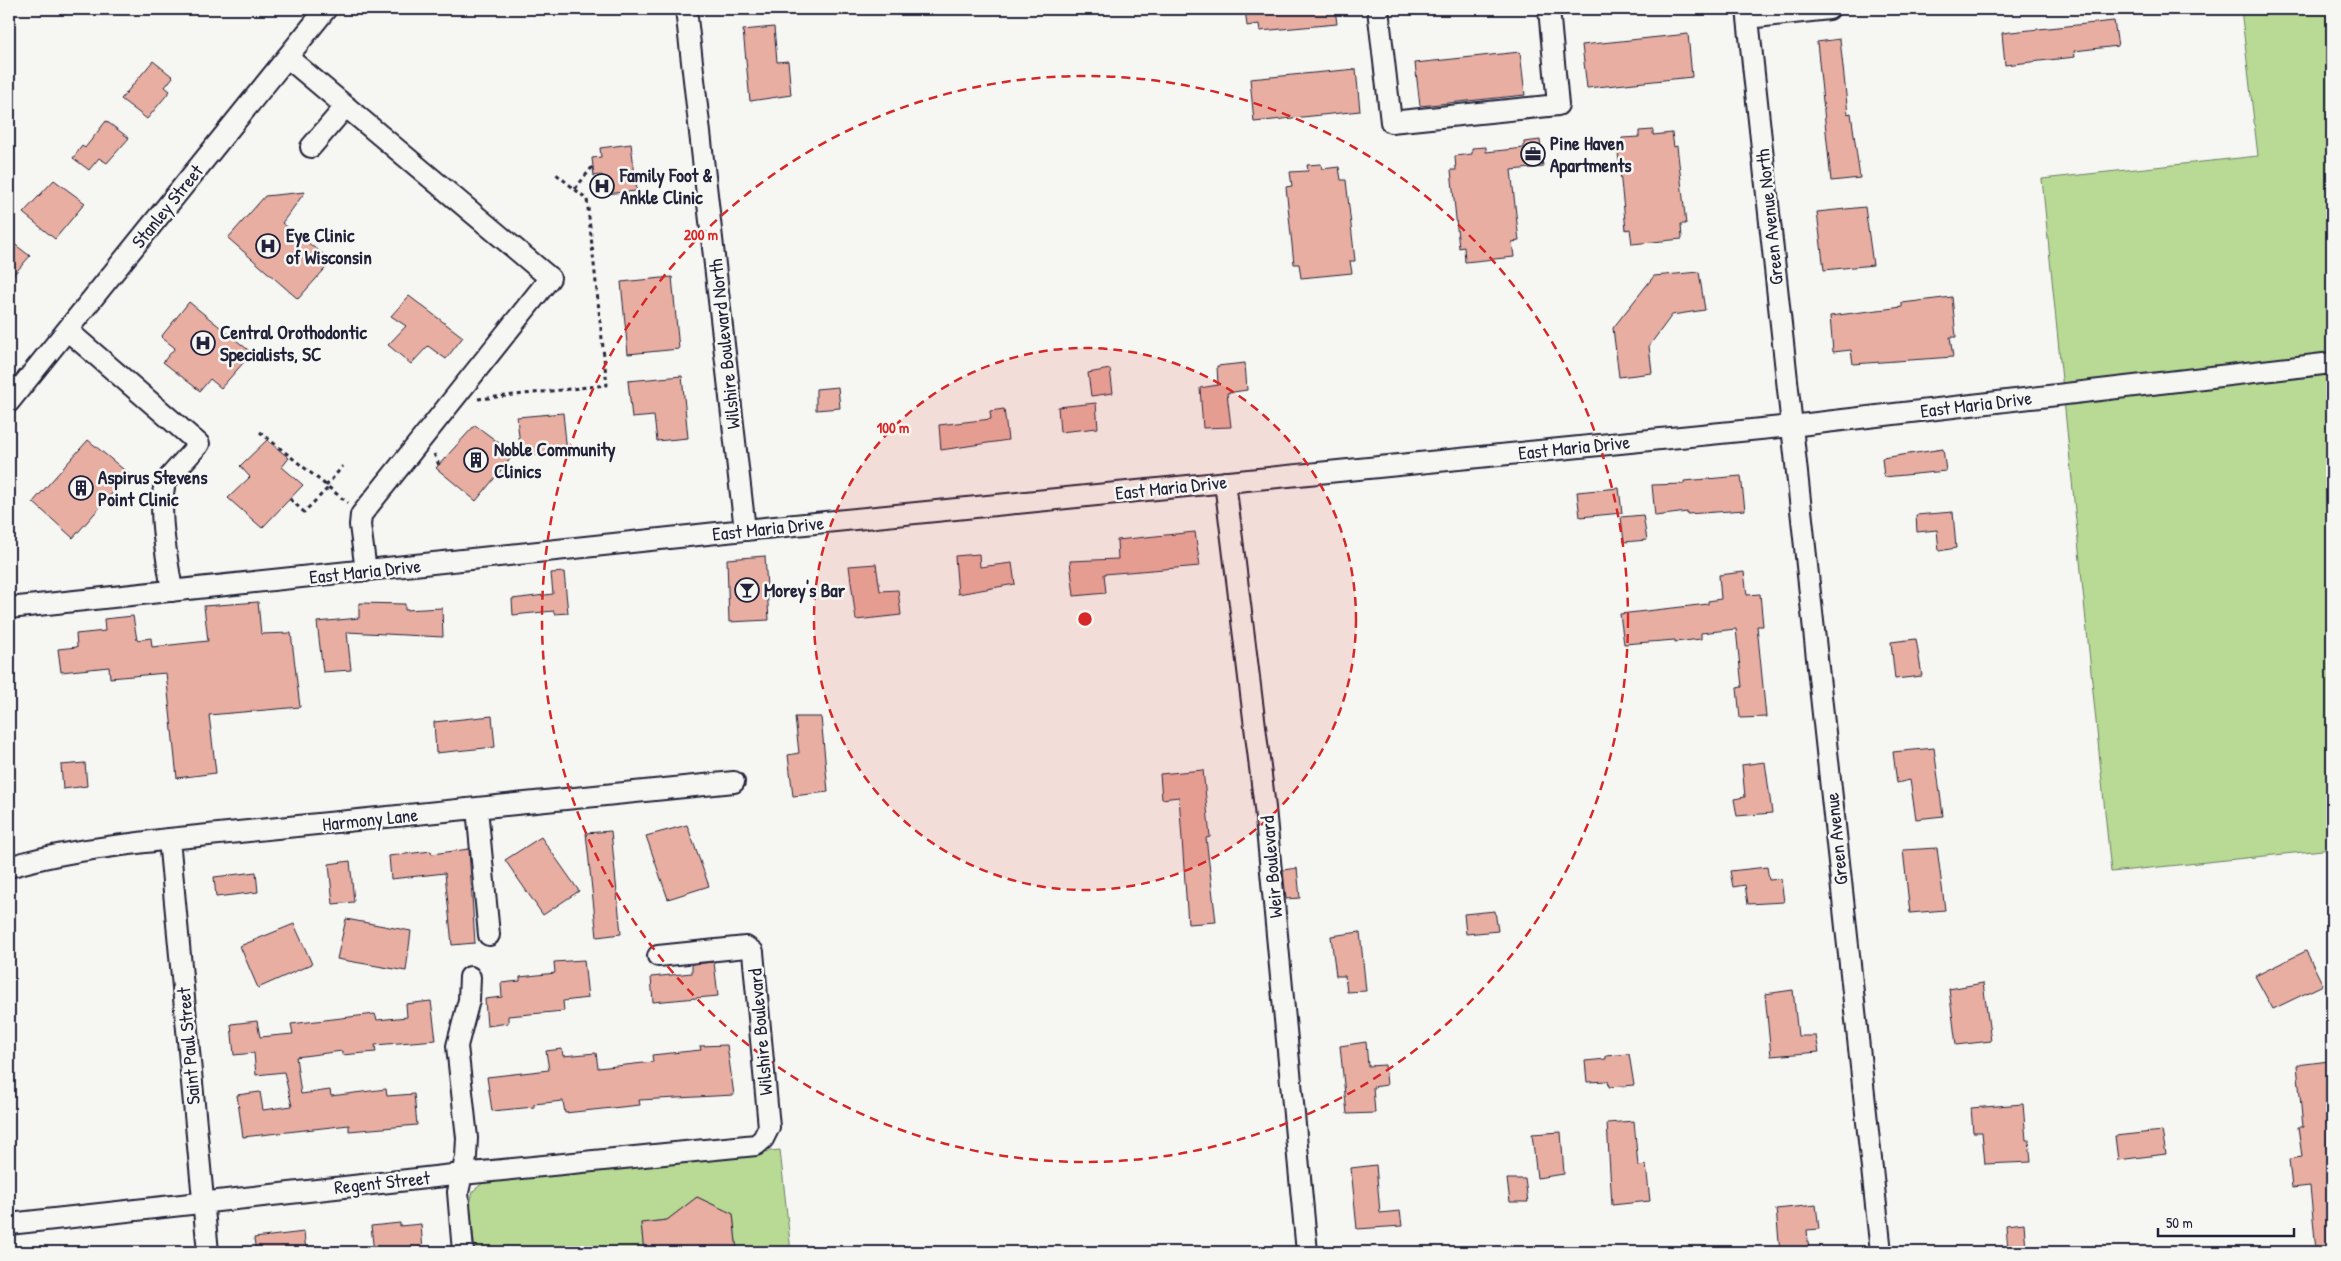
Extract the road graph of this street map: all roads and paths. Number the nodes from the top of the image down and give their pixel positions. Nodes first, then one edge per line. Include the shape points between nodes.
1 (326, 9) edge
2 (686, 9) edge
3 (1378, 9) edge
4 (1549, 9) edge
5 (1829, 9) edge
6 (1748, 13) edge
7 (287, 57) junction
8 (346, 106) junction
9 (311, 147) dead end
10 (593, 166) dead end
11 (556, 174) dead end
12 (575, 189) junction
13 (67, 330) junction
14 (2332, 363) edge
15 (473, 400) dead end
16 (9, 402) edge
17 (1791, 426) junction
18 (260, 432) dead end
19 (432, 449) dead end
20 (439, 465) dead end
21 (343, 466) dead end
22 (1225, 482) junction
23 (328, 487) junction
24 (290, 499) dead end
25 (348, 503) dead end
26 (745, 530) junction
27 (366, 571) junction
28 (172, 591) junction
29 (9, 608) edge
30 (734, 782) dead end
31 (477, 808) junction
32 (169, 839) junction
33 (9, 867) edge
34 (489, 934) dead end
35 (658, 956) dead end
36 (470, 977) dead end
37 (756, 1145) joint
38 (462, 1174) junction
39 (202, 1202) junction
40 (9, 1224) edge
41 (208, 1252) edge
42 (463, 1252) edge
43 (1307, 1252) edge
44 (1881, 1252) edge

1 - 7 street, Stanley Street
2 - 26 street, Wilshire Boulevard North
3 - 4 street via 1391,122 1558,105
5 - 6 street
6 - 17 street, Green Avenue North
7 - 8 street
7 - 13 street, Stanley Street
8 - 9 street
8 - 27 street via 550,278 361,515
10 - 12 path
11 - 12 path
12 - 15 path via 587,199 607,386
13 - 16 street, Stanley Street
13 - 28 street via 199,444 164,487 162,508
14 - 17 street, East Maria Drive
17 - 22 street, East Maria Drive
17 - 44 street, Green Avenue
18 - 23 path
19 - 20 path
21 - 23 path
22 - 26 street, East Maria Drive
22 - 43 street, Weir Boulevard via 1266,808
23 - 24 path via 304,512
23 - 25 path
26 - 27 street, East Maria Drive
27 - 28 street, East Maria Drive
28 - 29 street, East Maria Drive
30 - 31 street, Harmony Lane
31 - 32 street, Harmony Lane
31 - 34 street
32 - 33 street, Harmony Lane via 87,849
32 - 39 street, Saint Paul Street
35 - 37 street, Wilshire Boulevard via 746,947 753,952 769,1127
36 - 38 street via 469,1000 457,1046 468,1138
37 - 38 street, Regent Street
38 - 39 street, Regent Street
38 - 42 street via 458,1192
39 - 40 street, Regent Street
39 - 41 street, Saint Paul Street

